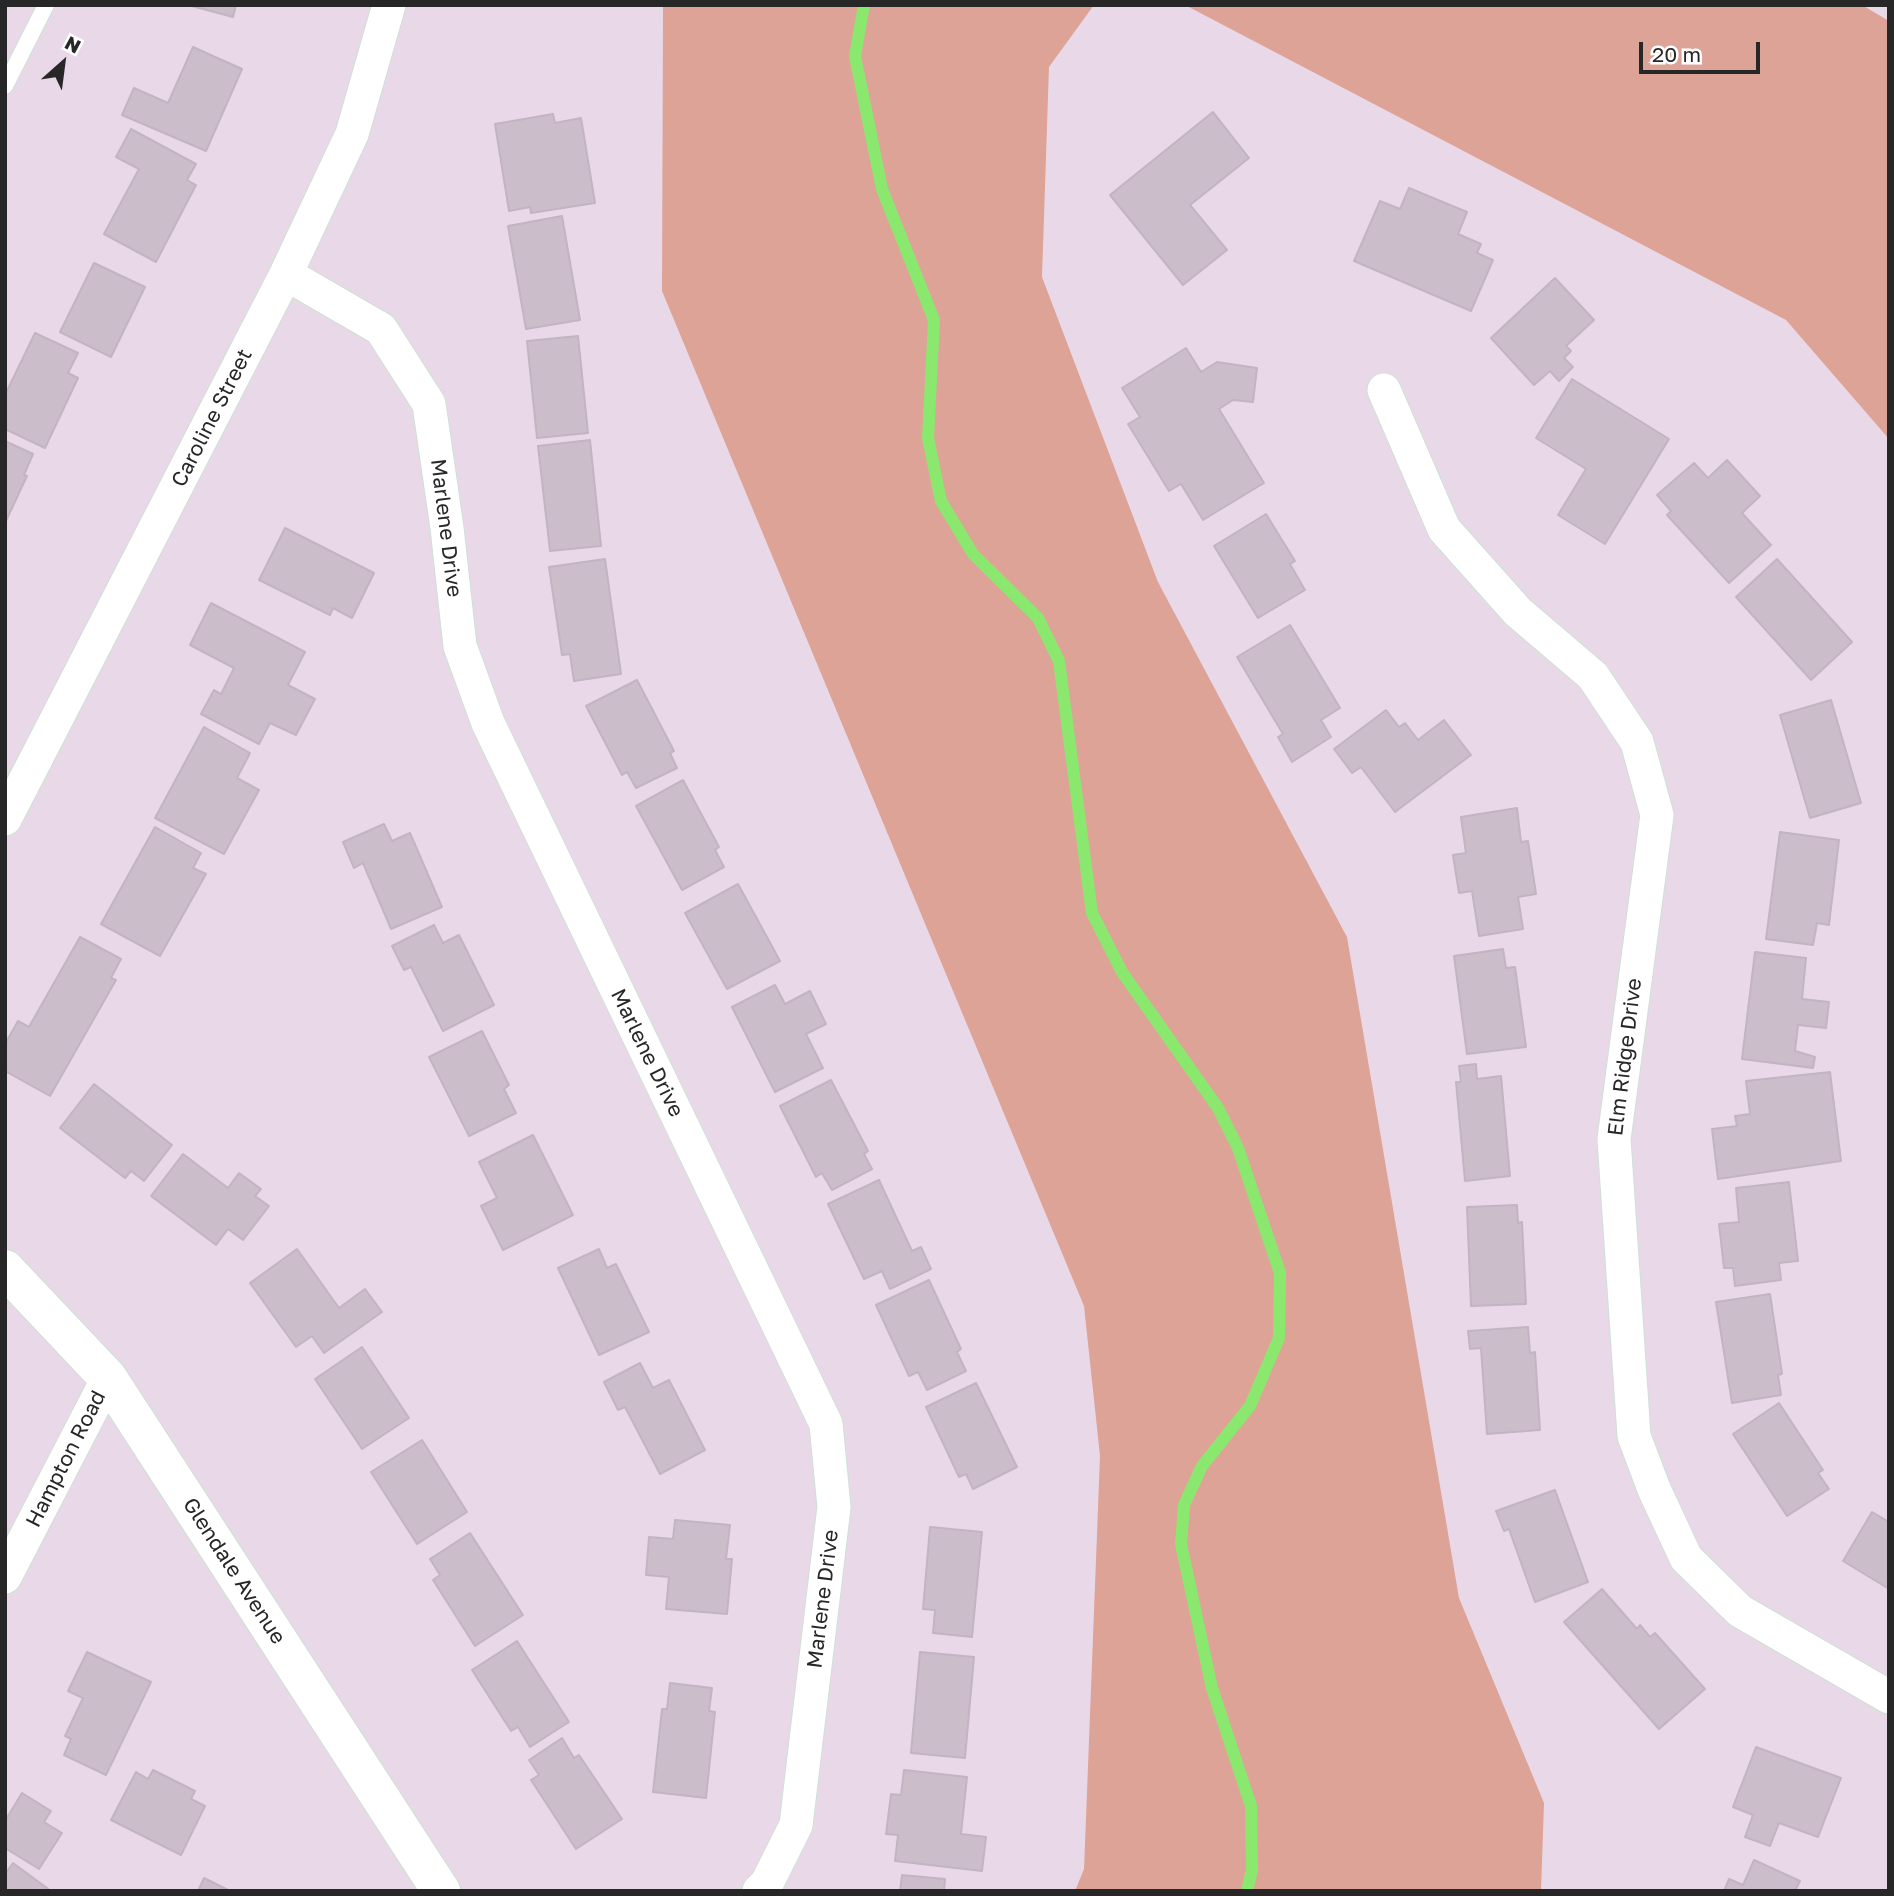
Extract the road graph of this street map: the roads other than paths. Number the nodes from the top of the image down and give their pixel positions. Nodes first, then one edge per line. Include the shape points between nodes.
1 (46, 5) edge
2 (389, 5) edge
3 (5, 86) edge
4 (286, 274) junction
5 (1384, 390) dead end
6 (5, 819) edge
7 (5, 1269) edge
8 (108, 1378) junction
9 (5, 1577) edge
10 (1889, 1697) edge
11 (441, 1891) edge
12 (760, 1891) edge

1 - 3 lane
2 - 4 street, Caroline Street via 352,134
4 - 6 street, Caroline Street
4 - 12 street, Marlene Drive via 381,329 429,404 460,646 488,723 826,1424 834,1507 796,1825
5 - 10 street, Elm Ridge Drive via 1444,529 1518,612 1593,676 1637,742 1657,815 1614,1139 1634,1436 1654,1489 1686,1558 1740,1611
7 - 8 main road, Glendale Avenue
8 - 9 street, Hampton Road
8 - 11 main road, Glendale Avenue

